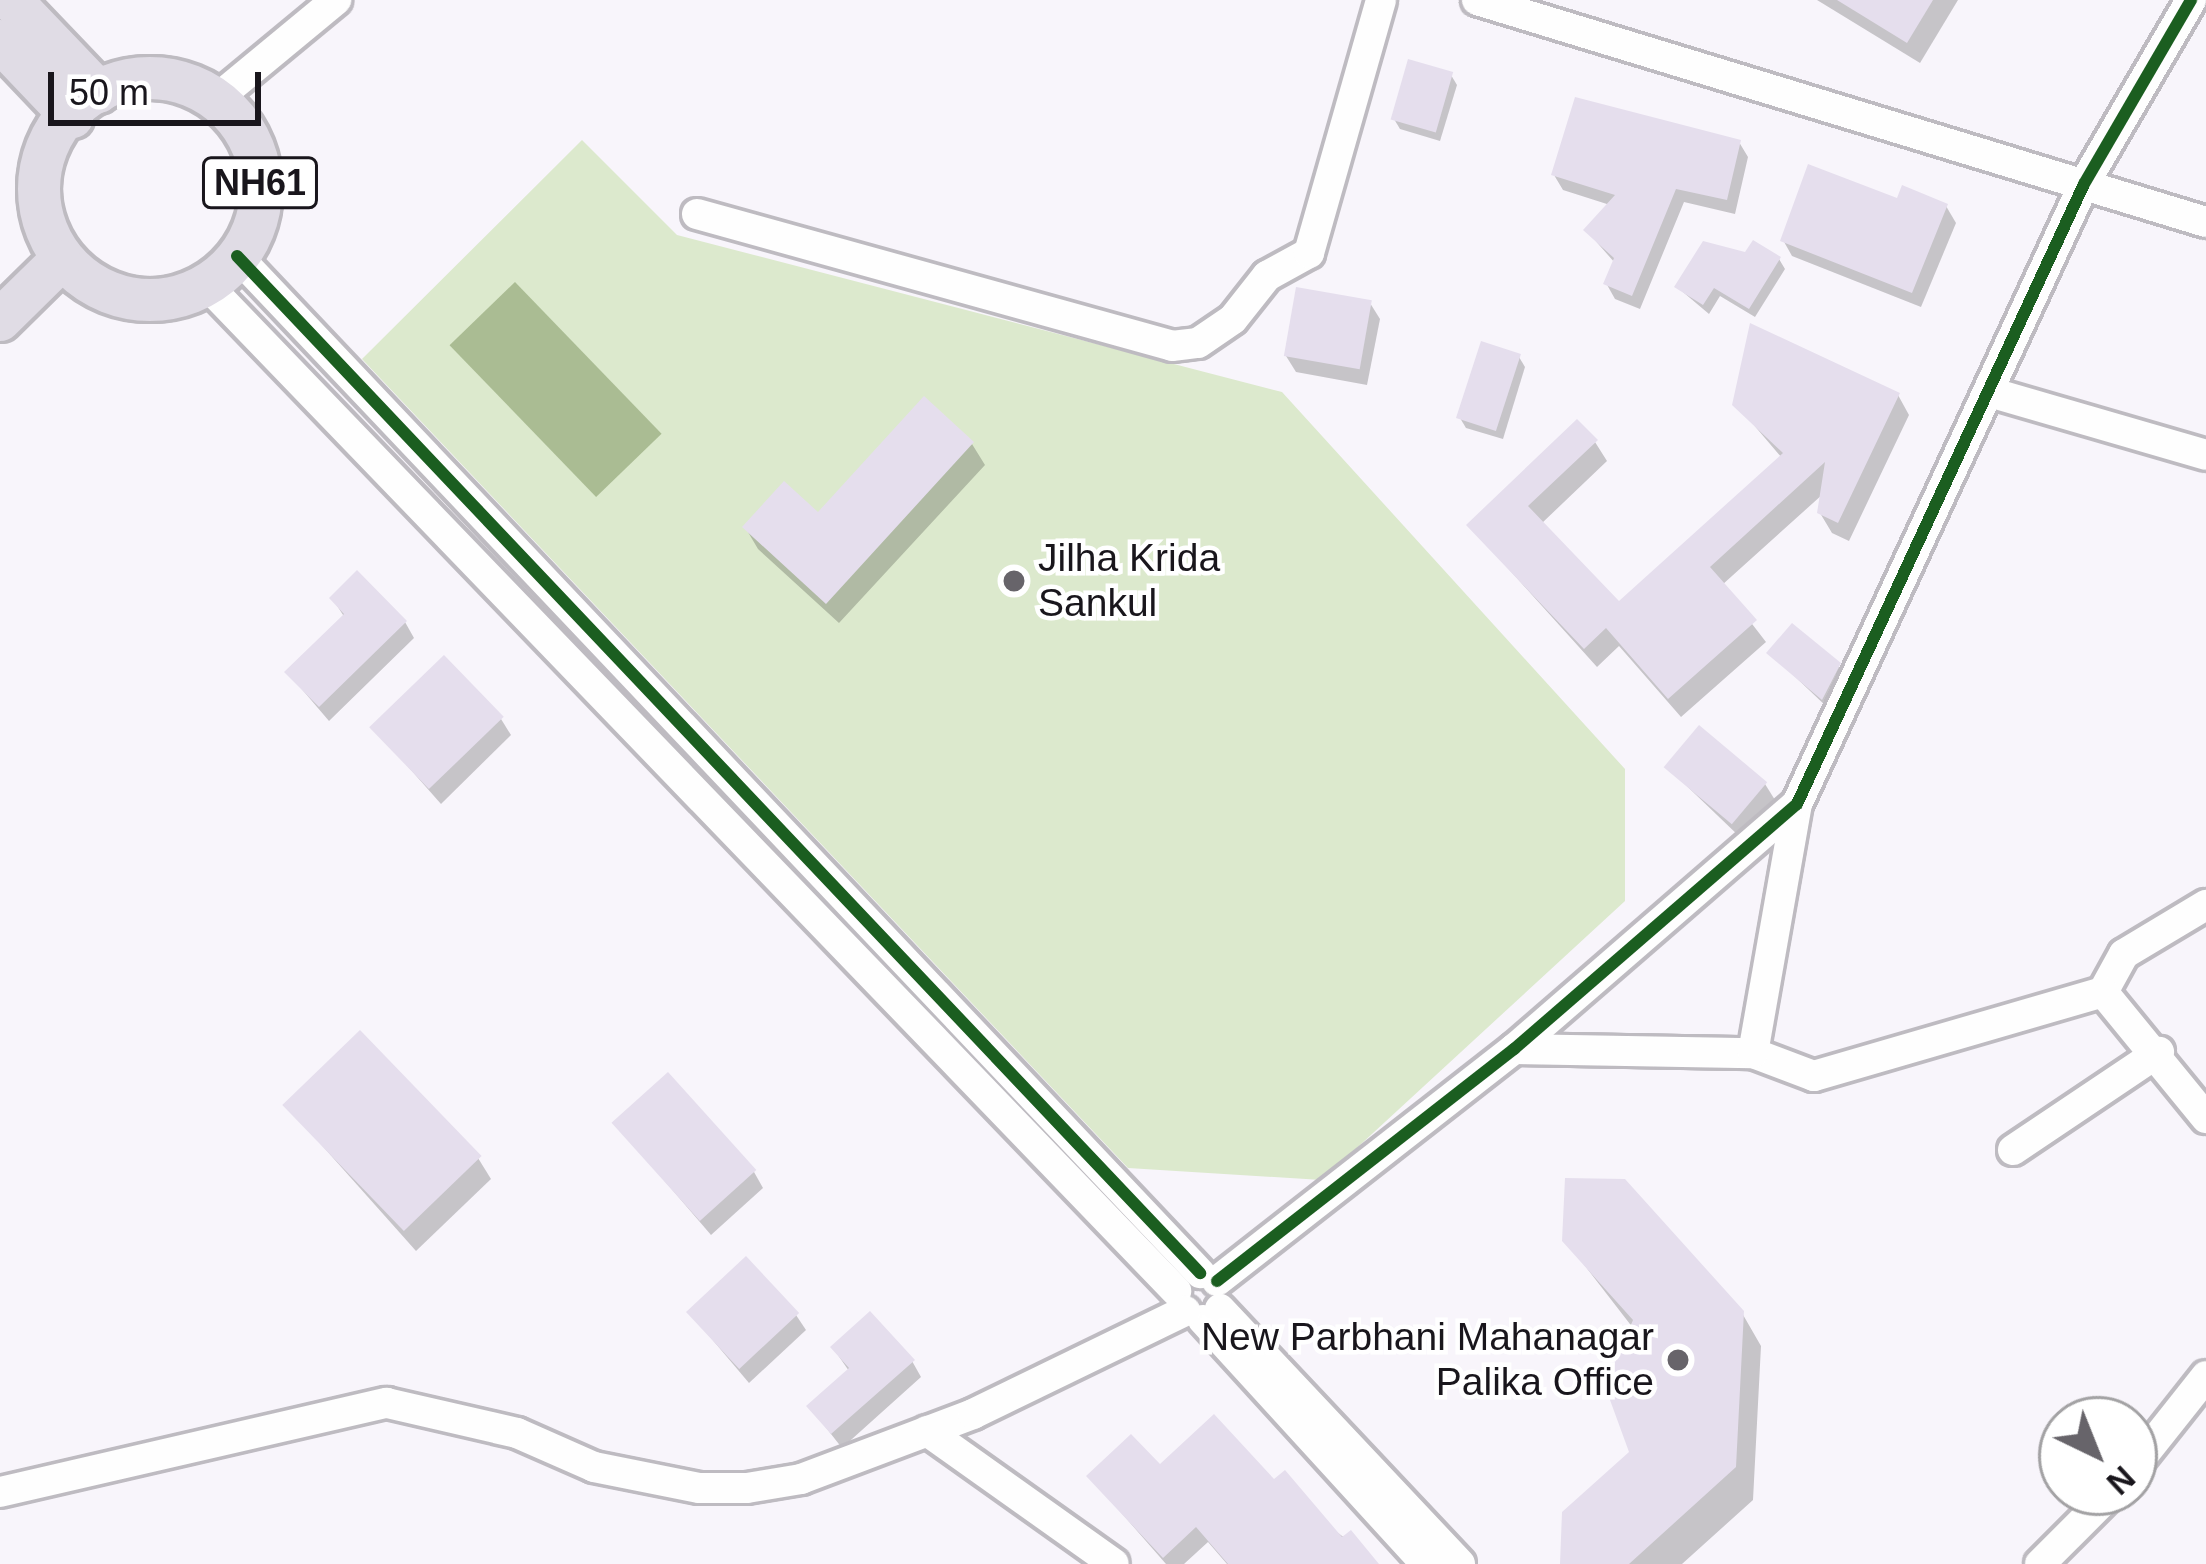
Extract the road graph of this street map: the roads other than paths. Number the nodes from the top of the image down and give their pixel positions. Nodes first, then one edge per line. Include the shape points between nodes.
1 (11, 0) edge
2 (336, 0) edge
3 (1381, 0) edge
4 (1477, 0) edge
5 (2191, 0) edge
6 (0, 41) edge
7 (220, 96) junction
8 (85, 104) junction
9 (2084, 184) junction
10 (697, 214) dead end
11 (2206, 222) edge
12 (60, 261) junction
13 (221, 270) junction
14 (0, 320) edge
15 (1994, 393) junction
16 (2206, 455) edge
17 (590, 628) junction
18 (560, 656) junction
19 (1797, 804) junction
20 (2206, 905) edge
21 (2103, 992) junction
22 (1514, 1049) junction
23 (2159, 1052) junction
24 (1753, 1053) junction
25 (2203, 1109) edge
26 (2013, 1150) dead end
27 (1200, 1298) junction
28 (2206, 1376) edge
29 (927, 1431) junction
30 (2158, 1437) edge
31 (0, 1492) edge
32 (2088, 1516) edge
33 (1114, 1564) edge
34 (1426, 1564) edge
35 (1460, 1564) edge
36 (2040, 1564) edge

1 - 8 highway
2 - 7 street
3 - 10 street via 1309,253 1267,276 1233,319 1198,344 1172,346
4 - 9 street
5 - 9 street
6 - 8 highway
7 - 8 highway, NH61 via 184,79 129,81
7 - 13 highway, NH61 via 258,160 261,196
8 - 12 highway via 44,153 34,196
9 - 11 street
9 - 15 street
12 - 13 highway via 89,287 124,299 178,295
12 - 14 highway
13 - 17 street
13 - 18 street
15 - 16 street
15 - 19 street
17 - 18 street
17 - 27 street
18 - 27 street
19 - 22 street
19 - 24 street
20 - 21 street via 2124,954
21 - 23 street
21 - 24 street via 1814,1076
22 - 24 street
22 - 27 street
23 - 25 street
23 - 26 street
27 - 29 street
27 - 34 street
27 - 35 street
28 - 30 street
29 - 31 street via 801,1479 699,1488 594,1466 517,1433 387,1403
29 - 33 street
32 - 36 street

